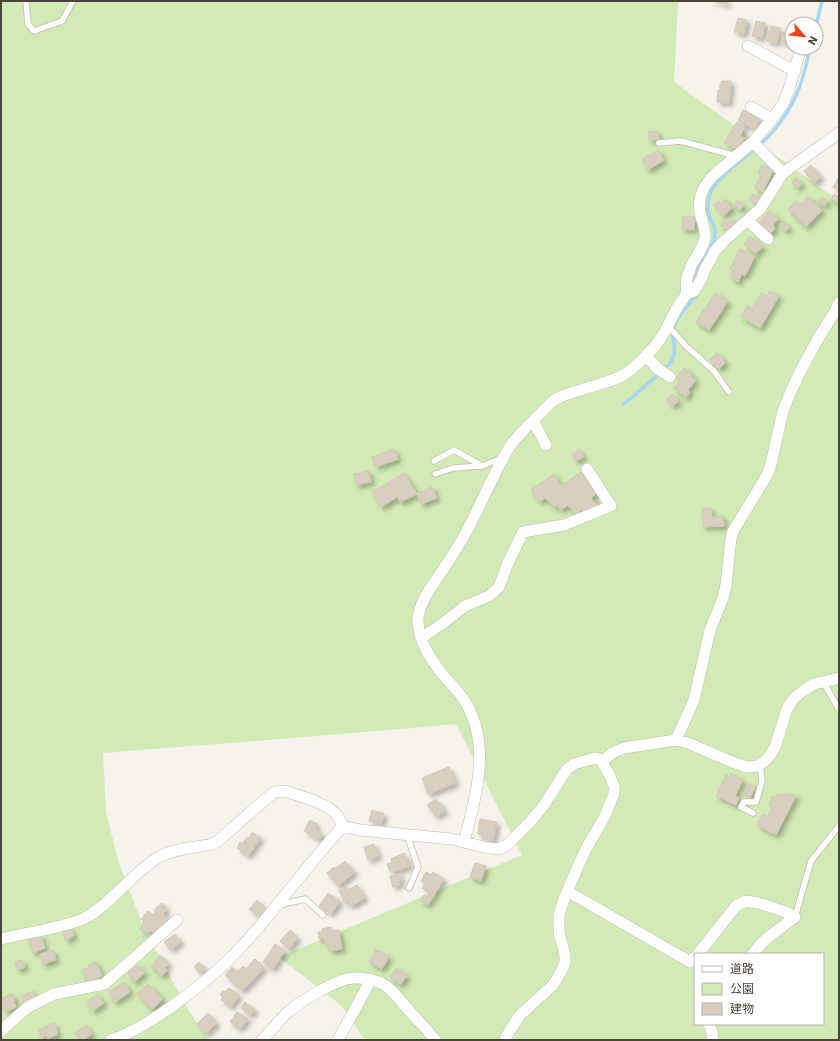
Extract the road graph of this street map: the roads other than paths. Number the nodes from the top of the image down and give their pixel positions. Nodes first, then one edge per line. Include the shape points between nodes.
1 (26, 1) edge
2 (73, 1) edge
3 (748, 46) dead end
4 (799, 56) edge
5 (795, 71) junction
6 (751, 107) dead end
7 (772, 119) junction
8 (839, 133) edge
9 (753, 142) junction
10 (659, 143) dead end
11 (736, 156) junction
12 (783, 173) junction
13 (748, 221) junction
14 (768, 239) dead end
15 (686, 294) junction
16 (839, 303) edge
17 (670, 327) junction
18 (646, 356) junction
19 (670, 377) dead end
20 (729, 392) dead end
21 (533, 421) junction
22 (546, 444) dead end
23 (502, 458) junction
24 (434, 461) dead end
25 (482, 466) junction
26 (587, 469) dead end
27 (435, 474) dead end
28 (421, 638) junction
29 (839, 678) edge
30 (823, 682) junction
31 (839, 709) edge
32 (676, 740) junction
33 (602, 762) junction
34 (760, 764) junction
35 (753, 813) dead end
36 (343, 826) junction
37 (839, 826) edge
38 (407, 835) junction
39 (464, 842) junction
40 (409, 888) dead end
41 (567, 891) junction
42 (277, 906) junction
43 (323, 915) dead end
44 (795, 917) junction
45 (177, 920) dead end
46 (1, 939) edge
47 (699, 953) edge
48 (754, 953) edge
49 (694, 958) edge
50 (371, 980) junction
51 (709, 1025) edge
52 (1, 1031) edge
53 (111, 1040) edge
54 (262, 1040) edge
55 (338, 1040) edge
56 (435, 1040) edge
57 (504, 1040) edge
58 (712, 1040) edge

1 - 2 lane via 28,24 34,31 62,21
3 - 5 street
4 - 5 street
5 - 7 street via 783,104
6 - 7 street
7 - 9 street
8 - 12 street
9 - 11 street
9 - 12 street
10 - 11 lane via 681,140
11 - 15 street via 709,179 701,193 699,203 706,235 687,278
12 - 13 street via 760,209
13 - 14 street
13 - 15 street via 723,242 709,261 694,291
15 - 17 street via 676,309
16 - 32 street via 791,391 783,411 766,477 733,531 723,598 710,630 694,700
17 - 18 street
17 - 20 lane via 687,347 714,371
18 - 19 street
18 - 21 street via 625,374 551,402
21 - 22 street
21 - 23 street
23 - 25 lane
23 - 28 street via 471,524 428,593 418,620
24 - 25 lane via 454,450
25 - 27 lane via 453,468
26 - 28 street via 611,506 564,525 523,532 500,587 489,596 465,606
28 - 39 street via 428,654 464,700 473,717 479,740 479,770
29 - 30 street
30 - 31 lane
30 - 34 street via 803,690 794,698 787,709 775,747
32 - 33 street via 624,748 612,753
32 - 34 street via 747,767
33 - 39 street via 595,758 574,764 567,769 544,805 507,846 499,849 488,848
33 - 41 street via 614,786 614,794
34 - 35 lane via 762,781 756,802 744,802 742,807
36 - 38 street
36 - 42 street
36 - 46 street via 337,815 328,807 285,791 275,792 218,841 173,851 160,857 141,870 86,918
37 - 44 lane via 811,861
38 - 39 street
38 - 40 lane via 418,867
41 - 49 street via 690,962
41 - 57 street via 559,915 559,932 565,954 562,970 553,986 520,1015
42 - 43 lane via 305,899
42 - 53 street via 241,948 188,994 150,1021
44 - 47 street via 746,901 736,906
44 - 48 street via 767,938
45 - 52 street via 104,984 54,994 28,1007
50 - 54 street via 353,978 325,988 287,1013
50 - 55 street
50 - 56 street via 380,982 390,989
51 - 58 street

